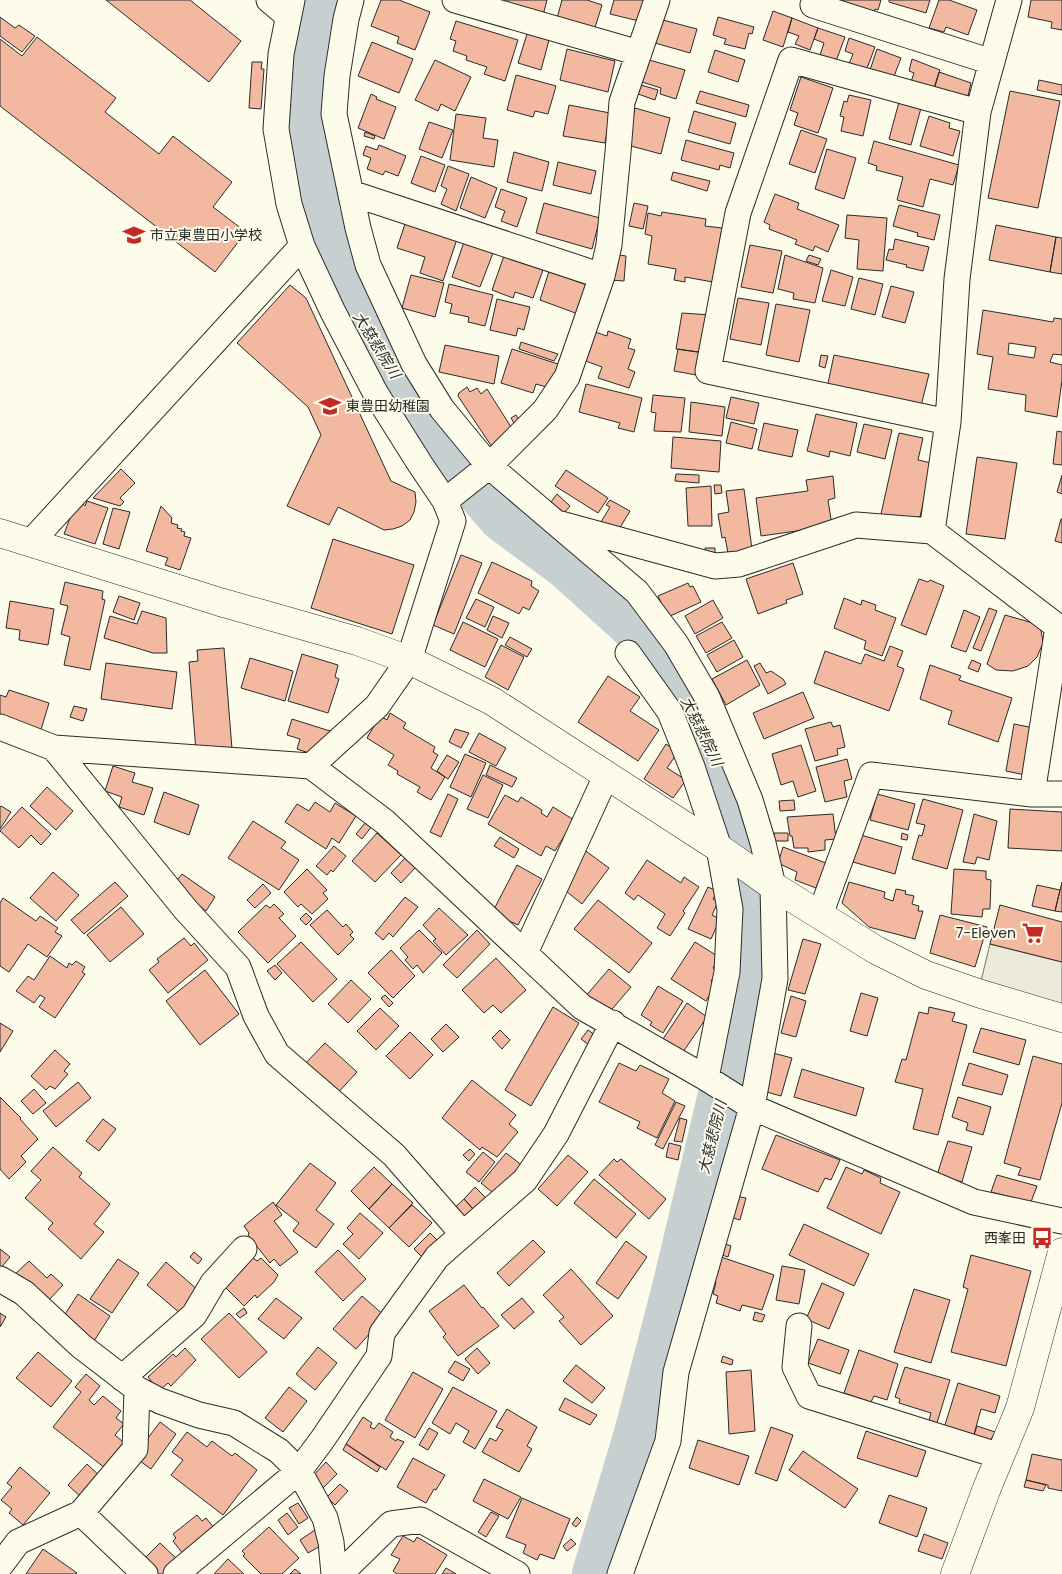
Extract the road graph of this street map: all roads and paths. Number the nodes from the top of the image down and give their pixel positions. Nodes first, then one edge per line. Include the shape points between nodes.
1 (269, 0) edge
2 (351, 0) edge
3 (455, 0) edge
4 (657, 0) edge
5 (815, 0) edge
6 (1009, 0) edge
7 (290, 8) edge
8 (639, 53) junction
9 (992, 62) junction
10 (978, 112) junction
11 (351, 193) junction
12 (302, 246) junction
13 (602, 276) junction
14 (948, 422) junction
15 (489, 466) junction
16 (445, 501) junction
17 (555, 522) junction
18 (932, 531) junction
19 (11, 543) edge
20 (628, 653) dead end
21 (409, 660) junction
22 (0, 727) edge
23 (54, 748) junction
24 (311, 766) junction
25 (606, 776) junction
26 (1032, 794) junction
27 (1062, 794) edge
28 (719, 848) junction
29 (774, 886) junction
30 (820, 915) junction
31 (525, 953) junction
32 (1062, 1018) edge
33 (613, 1023) junction
34 (706, 1078) junction
35 (752, 1107) junction
36 (1062, 1221) edge
37 (463, 1234) junction
38 (244, 1249) dead end
39 (1062, 1252) edge
40 (0, 1279) edge
41 (799, 1326) dead end
42 (130, 1384) junction
43 (1000, 1456) junction
44 (299, 1471) junction
45 (80, 1513) junction
46 (0, 1566) edge
47 (145, 1574) edge
48 (176, 1574) edge
49 (334, 1574) edge
50 (340, 1574) edge
51 (517, 1574) edge
52 (620, 1574) edge
53 (955, 1574) edge

1 - 7 street
2 - 11 street via 337,76 334,114
3 - 8 street
4 - 8 street
5 - 9 street via 813,5
6 - 9 street
7 - 12 street via 281,54 276,129 289,204
8 - 13 street via 622,102
9 - 10 street
10 - 14 street via 957,279
10 - 14 street via 791,60 738,213 708,371
11 - 13 street
11 - 15 street via 368,265 414,364 442,409
12 - 16 street via 376,394
12 - 19 street
13 - 15 street via 567,377 545,410
14 - 18 street
15 - 16 street
15 - 17 street
16 - 21 street via 453,521
17 - 18 street via 715,566 739,564 856,526
17 - 29 street via 637,592 676,644 707,697 750,800
18 - 26 street via 1058,627
19 - 21 street via 357,641
20 - 28 street via 670,712
21 - 24 street via 377,706
21 - 25 street via 492,701
22 - 23 street
23 - 24 street
23 - 37 street via 186,910 238,967 256,1016 277,1054 394,1155
24 - 31 street via 385,822
25 - 28 street
25 - 31 street
26 - 27 street
26 - 30 street via 871,775
28 - 29 street
28 - 34 street via 730,909 727,972
29 - 30 street
29 - 35 street via 775,979
30 - 32 street via 876,950 926,975
31 - 33 street via 582,1006
33 - 34 street
33 - 37 street via 556,1134 526,1180
34 - 35 street
35 - 36 street via 974,1202
35 - 52 street via 676,1372 668,1441
37 - 44 street via 437,1257 382,1333 379,1356
38 - 42 street via 213,1283 194,1315
39 - 43 street via 1020,1408
40 - 42 street via 24,1292 81,1346
41 - 43 street via 794,1366 808,1396
42 - 44 street via 160,1400 234,1423 279,1451
42 - 45 street via 135,1449
43 - 53 street
44 - 48 street
44 - 49 street via 325,1518 332,1542
45 - 46 street via 18,1542
45 - 47 street
50 - 51 street via 391,1524 421,1520

